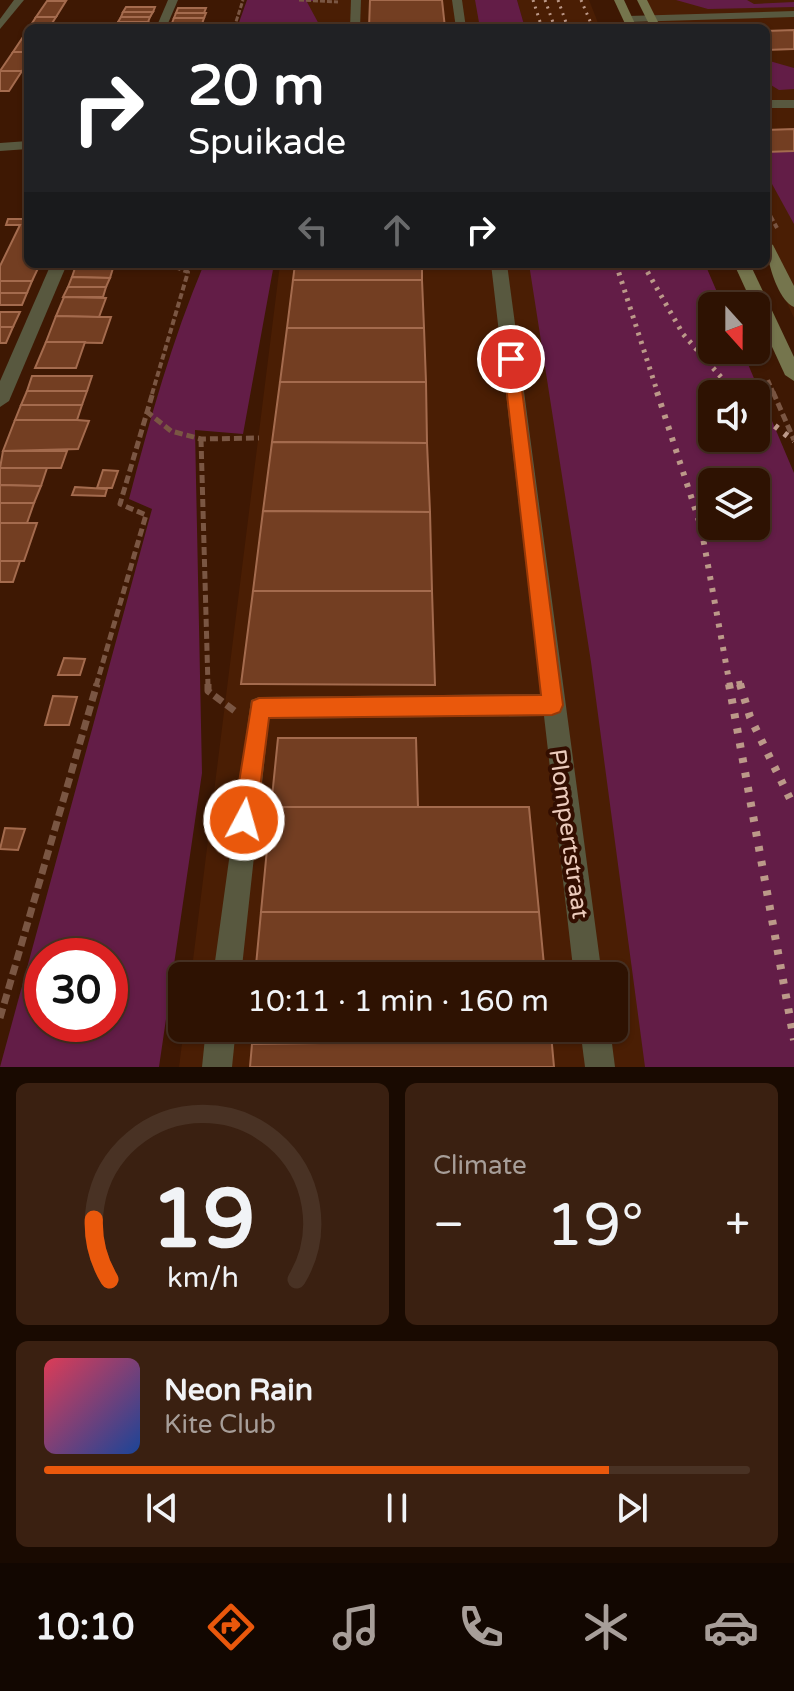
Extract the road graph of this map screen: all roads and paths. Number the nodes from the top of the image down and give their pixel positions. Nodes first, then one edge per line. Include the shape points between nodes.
1 (19, 0) edge
2 (173, 0) edge
3 (243, 0) edge
4 (299, 0) edge
5 (457, 0) edge
6 (619, 0) edge
7 (642, 0) edge
8 (356, 1) edge
9 (794, 14) edge
10 (654, 23) edge
11 (163, 24) edge
12 (235, 24) edge
13 (355, 24) edge
14 (460, 24) edge
15 (630, 24) edge
16 (0, 26) edge
17 (770, 104) edge
18 (794, 104) edge
19 (24, 145) edge
20 (0, 147) edge
21 (770, 253) edge
22 (57, 268) edge
23 (178, 268) edge
24 (499, 268) edge
25 (744, 268) edge
26 (794, 302) edge
27 (794, 375) edge
28 (766, 376) dead end
29 (0, 401) edge
30 (146, 411) junction
31 (259, 438) dead end
32 (201, 439) junction
33 (794, 440) edge
34 (552, 705) junction
35 (255, 726) junction
36 (229, 962) edge
37 (586, 962) edge
38 (0, 1018) edge
39 (220, 1042) edge
40 (597, 1042) edge
41 (217, 1067) edge
42 (600, 1067) edge

1 - 16 street
2 - 11 street
3 - 12 path
4 - 8 path
5 - 14 street
6 - 15 main road
7 - 10 main road
8 - 13 street
9 - 10 street
10 - 15 street
17 - 18 street
19 - 20 street
21 - 26 main road
22 - 29 street
23 - 30 path via 188,272
24 - 34 street, Plompertstraat
25 - 27 main road
28 - 33 path
30 - 32 path via 171,431
30 - 38 path via 120,504 146,515
31 - 32 path
32 - 35 path via 208,691
34 - 35 street via 259,708
34 - 37 street, Plompertstraat
35 - 36 street
39 - 41 street
40 - 42 street

